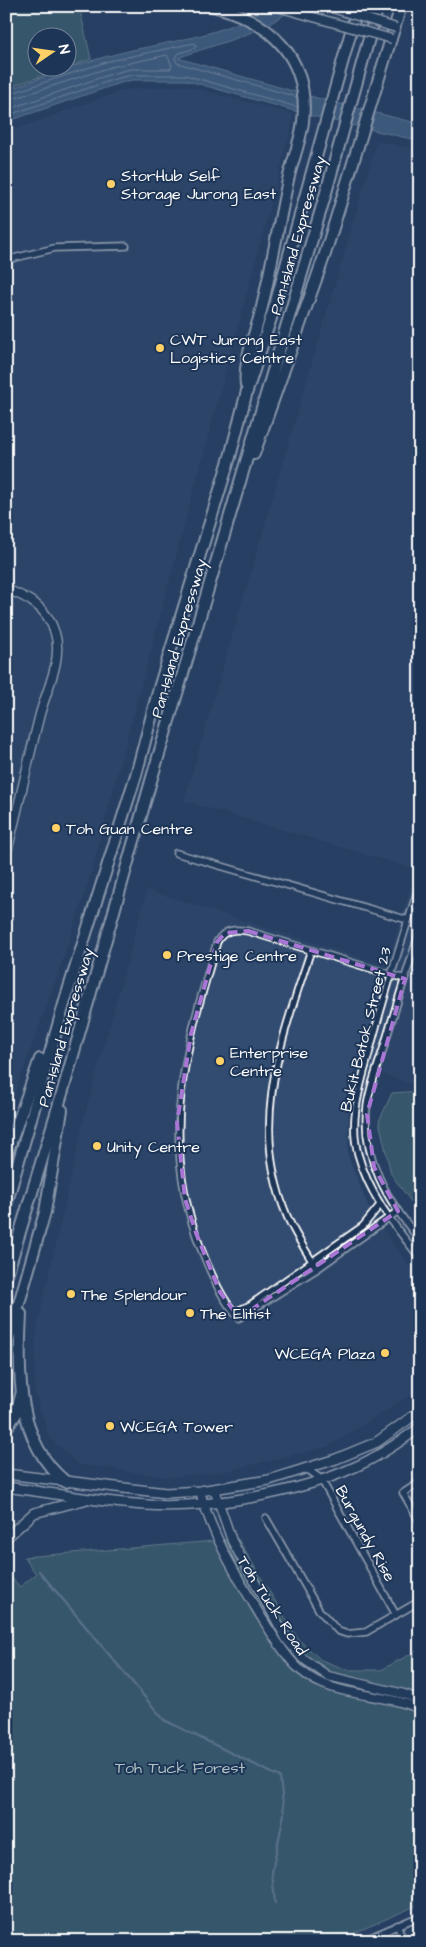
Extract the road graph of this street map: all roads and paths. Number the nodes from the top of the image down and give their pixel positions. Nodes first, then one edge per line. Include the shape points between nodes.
1 (274, 6) edge
2 (326, 6) edge
3 (358, 6) edge
4 (378, 6) edge
5 (402, 6) edge
6 (215, 7) edge
7 (396, 28) junction
8 (392, 39) junction
9 (126, 246) dead end
10 (6, 260) edge
11 (247, 391) junction
12 (230, 516) junction
13 (6, 589) edge
14 (176, 854) dead end
15 (6, 856) edge
16 (420, 883) edge
17 (408, 920) junction
18 (420, 931) edge
19 (311, 950) junction
20 (391, 974) junction
21 (405, 979) junction
22 (67, 994) junction
23 (64, 1087) junction
24 (6, 1156) edge
25 (6, 1205) edge
26 (380, 1205) junction
27 (398, 1211) junction
28 (388, 1218) junction
29 (420, 1240) edge
30 (420, 1258) edge
31 (313, 1262) junction
32 (317, 1268) junction
33 (6, 1278) edge
34 (22, 1298) junction
35 (235, 1312) junction
36 (6, 1350) edge
37 (22, 1389) junction
38 (420, 1412) edge
39 (420, 1427) edge
40 (6, 1429) edge
41 (307, 1469) junction
42 (6, 1474) edge
43 (321, 1480) junction
44 (66, 1482) junction
45 (420, 1482) edge
46 (6, 1486) edge
47 (214, 1489) junction
48 (200, 1491) junction
49 (89, 1498) junction
50 (217, 1501) junction
51 (203, 1503) junction
52 (266, 1518) dead end
53 (420, 1522) edge
54 (6, 1538) edge
55 (420, 1601) edge
56 (396, 1615) junction
57 (420, 1700) edge
58 (420, 1709) edge
59 (420, 1916) edge
60 (397, 1925) junction
61 (362, 1941) edge
62 (404, 1941) edge

1 - 8 street, bridge
2 - 7 street, bridge
3 - 11 highway, Pan-Island Expressway via 273,312
4 - 12 highway, Pan-Island Expressway
5 - 7 highway
6 - 11 highway via 258,22 277,39 291,56 300,82 303,109 298,145 288,177 246,372
7 - 8 highway, bridge
8 - 12 highway via 325,254 265,427
9 - 10 street via 55,248
11 - 22 highway, Pan-Island Expressway via 136,774
12 - 23 highway, Pan-Island Expressway
13 - 15 street via 33,600 42,608 55,633 57,645 56,665 40,714
14 - 17 street
16 - 17 street, Bukit Batok Street 23
17 - 20 street, Bukit Batok Street 23
18 - 21 street, Bukit Batok Street 23
19 - 20 street
19 - 31 street via 280,1045 269,1123 278,1191 291,1224
19 - 35 street via 243,930 222,934 217,942 184,1062 177,1123 186,1199 204,1257 220,1292
20 - 21 street
20 - 26 street, Bukit Batok Street 23 via 355,1120 358,1153
21 - 27 street, Bukit Batok Street 23 via 367,1114 367,1138 374,1167
22 - 24 highway via 58,1010
22 - 25 highway, Pan-Island Expressway
23 - 33 highway, Pan-Island Expressway
23 - 34 highway via 45,1212
26 - 28 street, Bukit Batok Street 23
26 - 31 street via 363,1226
27 - 28 street
27 - 29 street, Bukit Batok Street 23
28 - 30 street, Bukit Batok Street 23
28 - 32 street
31 - 32 street
31 - 35 street
32 - 35 street via 248,1314 240,1318
34 - 36 highway
34 - 37 highway
37 - 40 highway via 16,1414
37 - 44 highway via 37,1449
38 - 41 main road via 371,1445
39 - 43 main road via 369,1460
41 - 43 street, Burgundy Rise
41 - 47 main road via 269,1480
42 - 44 main road
43 - 50 main road
43 - 56 street, Burgundy Rise
44 - 48 main road via 166,1493
45 - 53 street via 403,1494
46 - 49 main road
47 - 48 main road
47 - 50 street, Toh Tuck Road
48 - 51 street, Toh Tuck Road
49 - 51 main road via 153,1505
49 - 54 main road via 34,1513
50 - 51 main road
50 - 57 street, Toh Tuck Road via 232,1541 287,1640 302,1658 328,1676
51 - 58 street, Toh Tuck Road via 236,1575 296,1667 335,1688
52 - 56 street via 316,1605 334,1628 347,1634 362,1633
55 - 56 street
59 - 60 street
60 - 61 street
60 - 62 street

